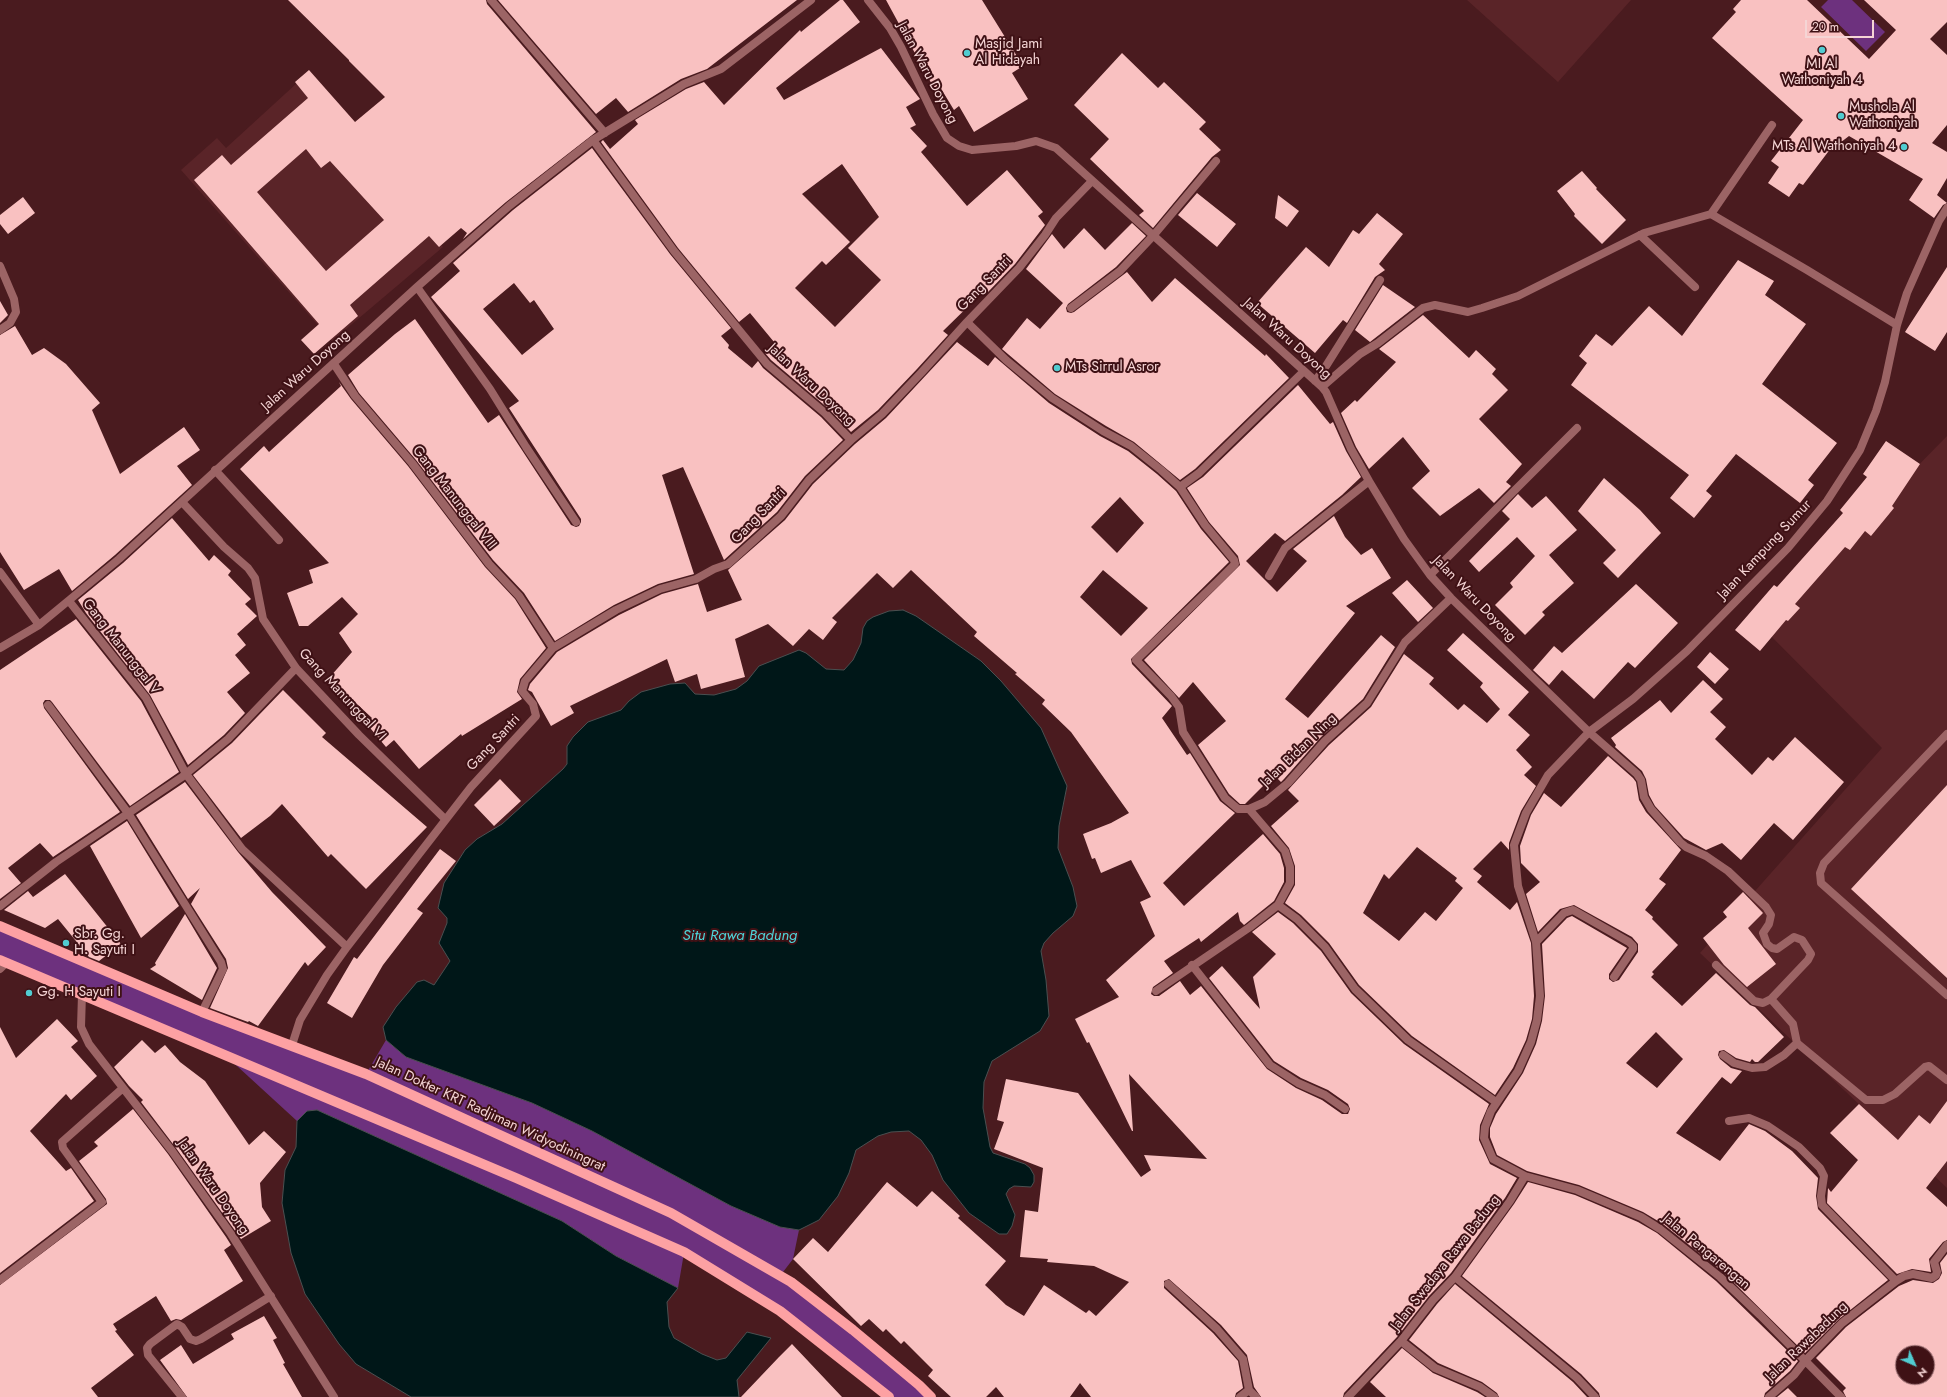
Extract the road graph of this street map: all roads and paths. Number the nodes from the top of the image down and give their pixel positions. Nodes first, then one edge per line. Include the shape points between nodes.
1 (491, 0) edge
2 (811, 0) edge
3 (868, 0) edge
4 (1772, 125) dead end
5 (606, 133) junction
6 (593, 140) junction
7 (1216, 161) dead end
8 (1092, 181) junction
9 (1947, 208) edge
10 (1711, 214) junction
11 (1640, 235) junction
12 (1153, 236) junction
13 (0, 266) edge
14 (1380, 280) dead end
15 (417, 287) junction
16 (1695, 287) dead end
17 (1071, 308) dead end
18 (967, 322) junction
19 (1897, 325) junction
20 (0, 330) edge
21 (334, 364) junction
22 (1304, 371) junction
23 (1315, 380) junction
24 (1322, 387) junction
25 (1577, 428) dead end
26 (851, 440) junction
27 (215, 470) junction
28 (1369, 482) junction
29 (1180, 487) junction
30 (182, 502) junction
31 (576, 522) dead end
32 (279, 540) dead end
33 (0, 572) edge
34 (1430, 575) junction
35 (1269, 576) dead end
36 (1451, 598) junction
37 (69, 601) junction
38 (39, 625) junction
39 (0, 648) edge
40 (553, 648) junction
41 (296, 668) junction
42 (48, 705) dead end
43 (1589, 732) junction
44 (1947, 734) edge
45 (186, 774) junction
46 (1249, 809) junction
47 (128, 813) junction
48 (445, 820) junction
49 (1278, 905) junction
50 (0, 906) edge
51 (0, 926) edge
52 (1536, 942) junction
53 (347, 947) junction
54 (2, 964) edge
55 (1192, 965) junction
56 (1716, 965) dead end
57 (1614, 977) dead end
58 (1156, 991) dead end
59 (82, 994) junction
60 (1947, 995) edge
61 (1770, 999) junction
62 (202, 1012) junction
63 (1797, 1043) junction
64 (292, 1045) junction
65 (1723, 1055) dead end
66 (1947, 1080) edge
67 (123, 1088) junction
68 (1496, 1102) junction
69 (1345, 1109) dead end
70 (1729, 1121) dead end
71 (1525, 1176) junction
72 (1947, 1245) edge
73 (1455, 1277) junction
74 (0, 1280) edge
75 (1896, 1281) junction
76 (1168, 1284) dead end
77 (271, 1296) junction
78 (1401, 1341) junction
79 (1805, 1360) junction
80 (1249, 1390) junction
81 (182, 1397) edge
82 (334, 1397) edge
83 (889, 1397) edge
84 (931, 1397) edge
85 (1240, 1397) edge
86 (1256, 1397) edge
87 (1348, 1397) edge
88 (1494, 1397) edge
89 (1595, 1397) edge
90 (1769, 1397) edge
91 (1841, 1397) edge

1 - 5 street
2 - 5 street, Jalan Waru Doyong via 721,69 684,84
3 - 8 street, Jalan Waru Doyong via 901,47 947,138 959,146 972,150 1016,146 1036,141 1056,148
4 - 10 street
5 - 6 street, Jalan Waru Doyong
6 - 15 street, Jalan Waru Doyong via 509,206
6 - 26 street, Jalan Waru Doyong via 674,251 767,364 825,413
7 - 12 street
8 - 12 street, Jalan Waru Doyong
8 - 18 street, Gang Santri via 1056,218 1019,268
9 - 19 street, Jalan Kampung Sumur via 1907,293
10 - 11 street
10 - 19 street
11 - 16 street
11 - 24 street via 1518,296 1468,312 1435,306 1423,308 1360,354
12 - 17 street via 1120,271
12 - 22 street, Jalan Waru Doyong
13 - 20 street via 14,299 16,312 10,323
14 - 23 street
15 - 21 street, Jalan Waru Doyong
15 - 31 street via 490,389
18 - 26 street, Gang Santri via 882,414
18 - 29 street via 1006,360 1052,398 1131,446
19 - 43 street, Jalan Kampung Sumur via 1885,382 1860,450 1815,518 1687,651 1633,699
21 - 27 street, Jalan Waru Doyong
21 - 40 street, Gang Manunggal VIII via 355,396 412,463 489,564 519,596
22 - 23 street, Jalan Waru Doyong
22 - 29 street via 1199,473
23 - 24 street, Jalan Waru Doyong
24 - 28 street, Jalan Waru Doyong
25 - 34 street
26 - 40 street, Gang Santri via 809,480 781,516 728,564 696,579 654,592 616,610
27 - 30 street, Jalan Waru Doyong
27 - 32 street
28 - 34 street, Jalan Waru Doyong
28 - 35 street via 1285,548
29 - 46 street via 1235,564 1136,660 1179,707 1183,732 1225,798 1238,809
30 - 37 street, Jalan Waru Doyong
30 - 41 street, Gang Manunggal VI via 256,578 263,619
33 - 38 street
34 - 36 street, Jalan Waru Doyong
36 - 43 street, Jalan Waru Doyong
36 - 46 street, Jalan Bidan Ning via 1405,642 1367,703 1326,741 1288,783 1264,802
37 - 38 street, Jalan Waru Doyong
37 - 45 street, Gang Manunggal V via 146,698
38 - 39 street, Jalan Waru Doyong
40 - 48 street, Gang Santri via 525,681 522,691 533,704 536,716 471,787
41 - 45 street via 228,739
41 - 48 street, Gang Manunggal VI
42 - 47 street
43 - 52 street via 1548,775 1526,813 1514,845 1518,886
43 - 61 street, Jalan Waru Doyong via 1637,774 1641,780 1644,797 1651,809 1686,848 1706,856 1728,871 1770,912 1770,920 1763,936 1772,948 1777,949 1794,937 1802,940 1811,954 1808,960
44 - 60 street via 1824,863 1820,873 1822,883
45 - 47 street
45 - 53 street, Gang Manunggal V via 242,849
46 - 49 street via 1285,851 1290,867 1290,883
47 - 50 street via 56,862
47 - 62 street via 222,965 222,973
48 - 53 street
49 - 55 street via 1250,928
49 - 68 street via 1297,918 1325,947 1355,989 1408,1040
51 - 62 main road, Jalan Dokter KRT Radjiman Widyodiningrat
52 - 57 street via 1564,913 1573,910 1633,946
52 - 68 street via 1540,996 1537,1020 1531,1042 1518,1071
53 - 64 street via 326,975 300,1020
54 - 59 main road
55 - 58 street
55 - 69 street via 1270,1065
56 - 61 street via 1754,1001 1763,1003
59 - 67 street, Jalan Waru Doyong via 81,1027 89,1044
59 - 83 main road via 684,1252 780,1311
61 - 63 street via 1793,1024
62 - 64 main road, Jalan Dokter KRT Radjiman Widyodiningrat
63 - 65 street via 1765,1067 1752,1068 1734,1063
63 - 66 street via 1866,1100 1883,1100 1895,1094 1929,1066
64 - 84 main road, Jalan Dokter KRT Radjiman Widyodiningrat via 366,1074 671,1213 791,1282 853,1330
67 - 74 street via 62,1142 63,1148 102,1202
67 - 77 street, Jalan Waru Doyong via 208,1202
68 - 71 street via 1485,1127 1484,1138 1493,1159
70 - 75 street via 1749,1118 1768,1126 1799,1147 1820,1168 1824,1176 1822,1205
71 - 73 street, Jalan Swadaya Rawa Badung
71 - 79 street, Jalan Pengarengan via 1577,1190 1641,1217 1660,1229 1720,1277
72 - 75 street, Jalan Rawabadung via 1935,1259 1934,1265 1938,1272 1932,1278 1913,1274
73 - 78 street, Jalan Swadaya Rawa Badung
73 - 89 street via 1576,1378
75 - 79 street, Jalan Rawabadung via 1842,1323
76 - 80 street via 1218,1329 1243,1359
77 - 81 street via 201,1339 190,1339 177,1324 147,1348 148,1355
77 - 82 street, Jalan Waru Doyong
78 - 87 street, Jalan Swadaya Rawa Badung
78 - 88 street via 1435,1368 1480,1387
79 - 90 street, Jalan Rawabadung via 1794,1375
79 - 91 street, Jalan Pengarengan
80 - 85 street
80 - 86 street

